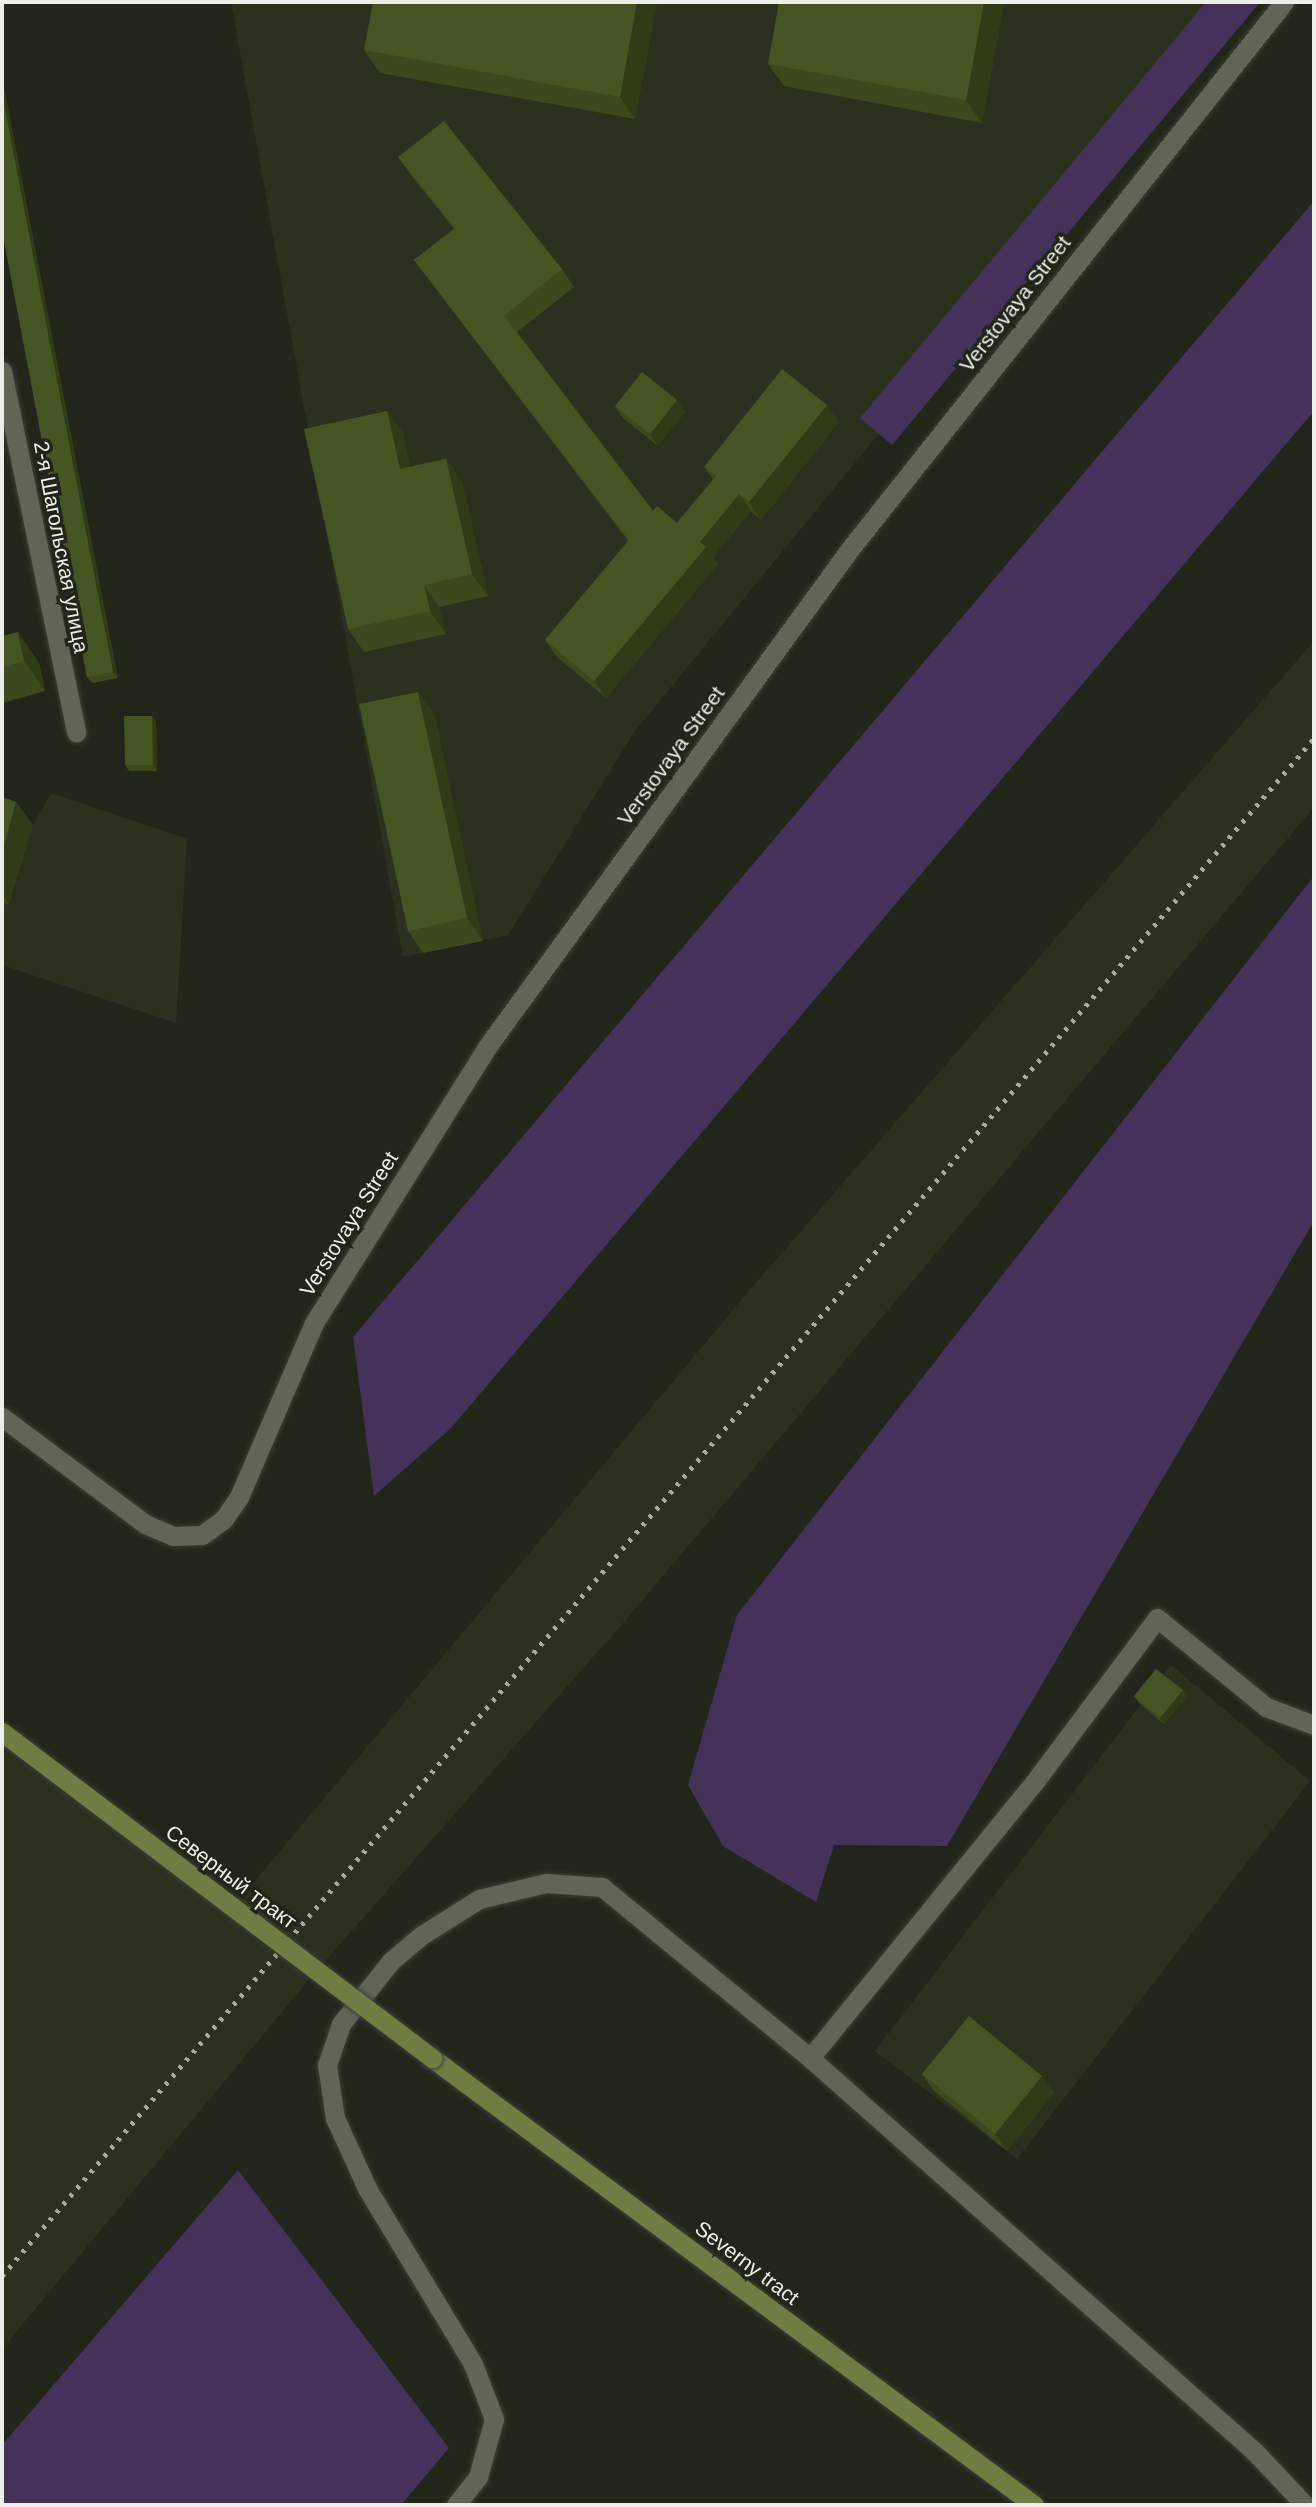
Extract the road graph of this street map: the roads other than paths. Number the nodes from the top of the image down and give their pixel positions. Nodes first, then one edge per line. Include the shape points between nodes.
1 (1284, 2) edge
2 (2, 371) edge
3 (76, 733) dead end
4 (2, 1418) edge
5 (1314, 1725) edge
6 (2, 1732) edge
7 (432, 2058) joint
8 (810, 2058) junction
9 (456, 2505) edge
10 (1034, 2505) edge
11 (1305, 2505) edge

1 - 4 street, Verstovaya Street via 849,549 487,1047 314,1323 223,1520 202,1535 173,1536 145,1524
2 - 3 street, 2-я Шагольская улица
5 - 8 street via 1266,1707 1157,1618 1033,1784
6 - 7 main road, Северный тракт, bridge
7 - 10 main road, Severny tract
8 - 9 street via 602,1887 547,1883 479,1899 391,1961 350,2014 327,2065 335,2118 367,2188 473,2364 494,2419 478,2477
8 - 11 street via 1254,2451

